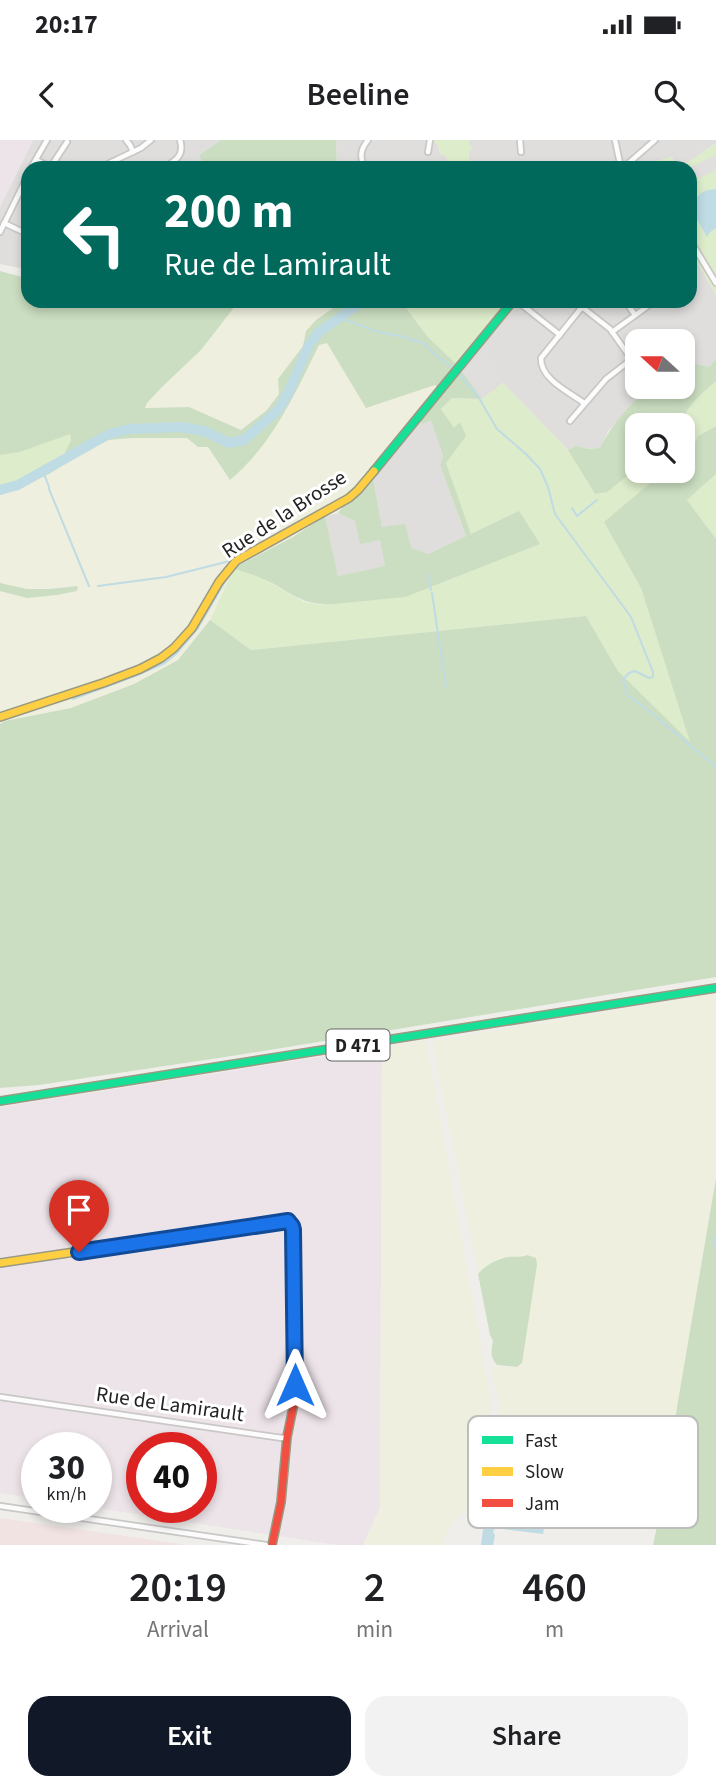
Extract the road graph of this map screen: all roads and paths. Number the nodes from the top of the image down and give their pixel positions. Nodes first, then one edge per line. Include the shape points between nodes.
1 (47, 140) edge
2 (126, 140) edge
3 (151, 140) edge
4 (180, 140) edge
5 (368, 140) edge
6 (430, 140) edge
7 (520, 140) edge
8 (615, 140) edge
9 (654, 140) edge
10 (67, 142) dead end
11 (132, 152) junction
12 (428, 152) dead end
13 (521, 152) dead end
14 (36, 160) edge
15 (55, 161) edge
16 (113, 161) edge
17 (173, 161) edge
18 (362, 161) edge
19 (620, 161) edge
20 (630, 161) edge
21 (21, 189) edge
22 (4, 223) junction
23 (21, 231) edge
24 (0, 232) edge
25 (697, 252) edge
26 (716, 283) edge
27 (509, 308) edge
28 (524, 308) edge
29 (581, 308) edge
30 (583, 308) edge
31 (630, 308) edge
32 (645, 308) edge
33 (635, 315) junction
34 (612, 332) junction
35 (560, 335) junction
36 (625, 350) edge
37 (625, 364) edge
38 (584, 403) junction
39 (570, 421) dead end
40 (0, 717) edge
41 (716, 988) edge
42 (0, 1101) edge
43 (0, 1263) edge
44 (0, 1397) edge
45 (287, 1437) junction
46 (0, 1506) edge
47 (269, 1545) edge

1 - 14 street
2 - 11 street
3 - 11 street
4 - 17 street via 179,157
5 - 18 street via 361,150
6 - 12 street
7 - 13 street
8 - 19 street
9 - 20 street
10 - 15 street
11 - 16 street
21 - 22 street
22 - 23 street
22 - 24 street
25 - 26 street
27 - 40 street, Rue de la Brosse via 358,490 236,561 194,627 174,648 150,665 87,690
28 - 35 street
29 - 35 street
30 - 34 street
31 - 33 street
32 - 33 street
33 - 34 street
34 - 36 street
35 - 38 street via 541,363 550,378
37 - 38 street
38 - 39 street
41 - 42 street, D 471
43 - 45 street via 288,1221 293,1230 295,1398
44 - 45 street, Rue de Lamirault
45 - 47 street via 281,1502
46 - 47 street

